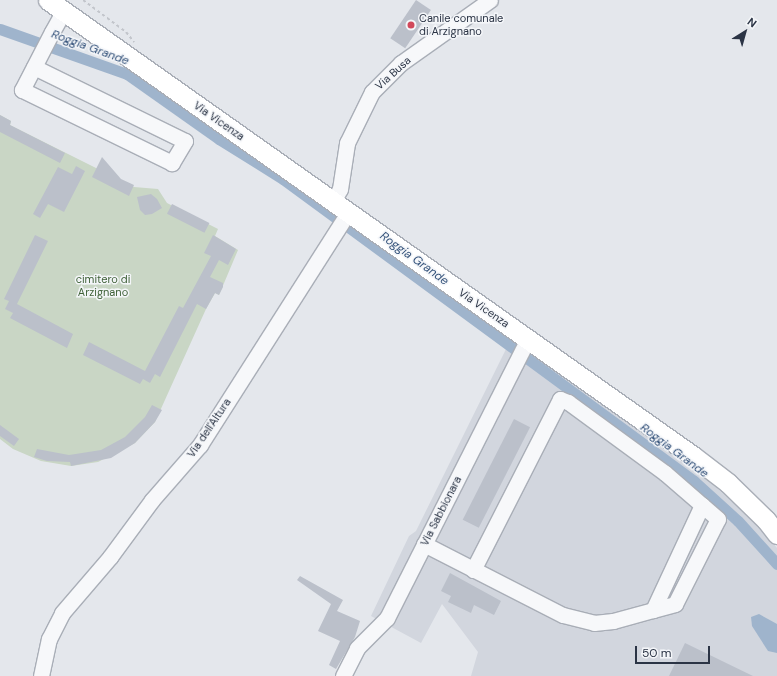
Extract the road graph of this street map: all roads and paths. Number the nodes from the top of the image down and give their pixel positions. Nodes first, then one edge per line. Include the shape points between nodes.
1 (83, 0) edge
2 (490, 0) edge
3 (56, 3) edge
4 (138, 47) dead end
5 (34, 67) junction
6 (333, 202) junction
7 (348, 213) junction
8 (528, 340) junction
9 (777, 534) edge
10 (424, 544) junction
11 (473, 570) junction
12 (41, 676) edge
13 (344, 676) edge

1 - 4 path via 126,32
2 - 6 street, Via Busa via 401,63 372,92 347,143 340,189
3 - 5 street via 45,46
3 - 6 main road, Via Vicenza
5 - 5 street via 22,90 172,163 185,141
6 - 7 main road, Via Vicenza
7 - 8 main road, Via Vicenza
7 - 12 street, Via dell'Altura via 200,445 152,500 110,557 62,613 49,639
8 - 9 main road, Via Vicenza via 694,456 728,483
8 - 10 street, Via Sabbionara
10 - 11 street
10 - 13 street, Via Sabbionara via 387,618 356,648
11 - 11 street via 560,399 568,402 665,473 718,519 675,604 613,621 594,623 576,619 533,601

